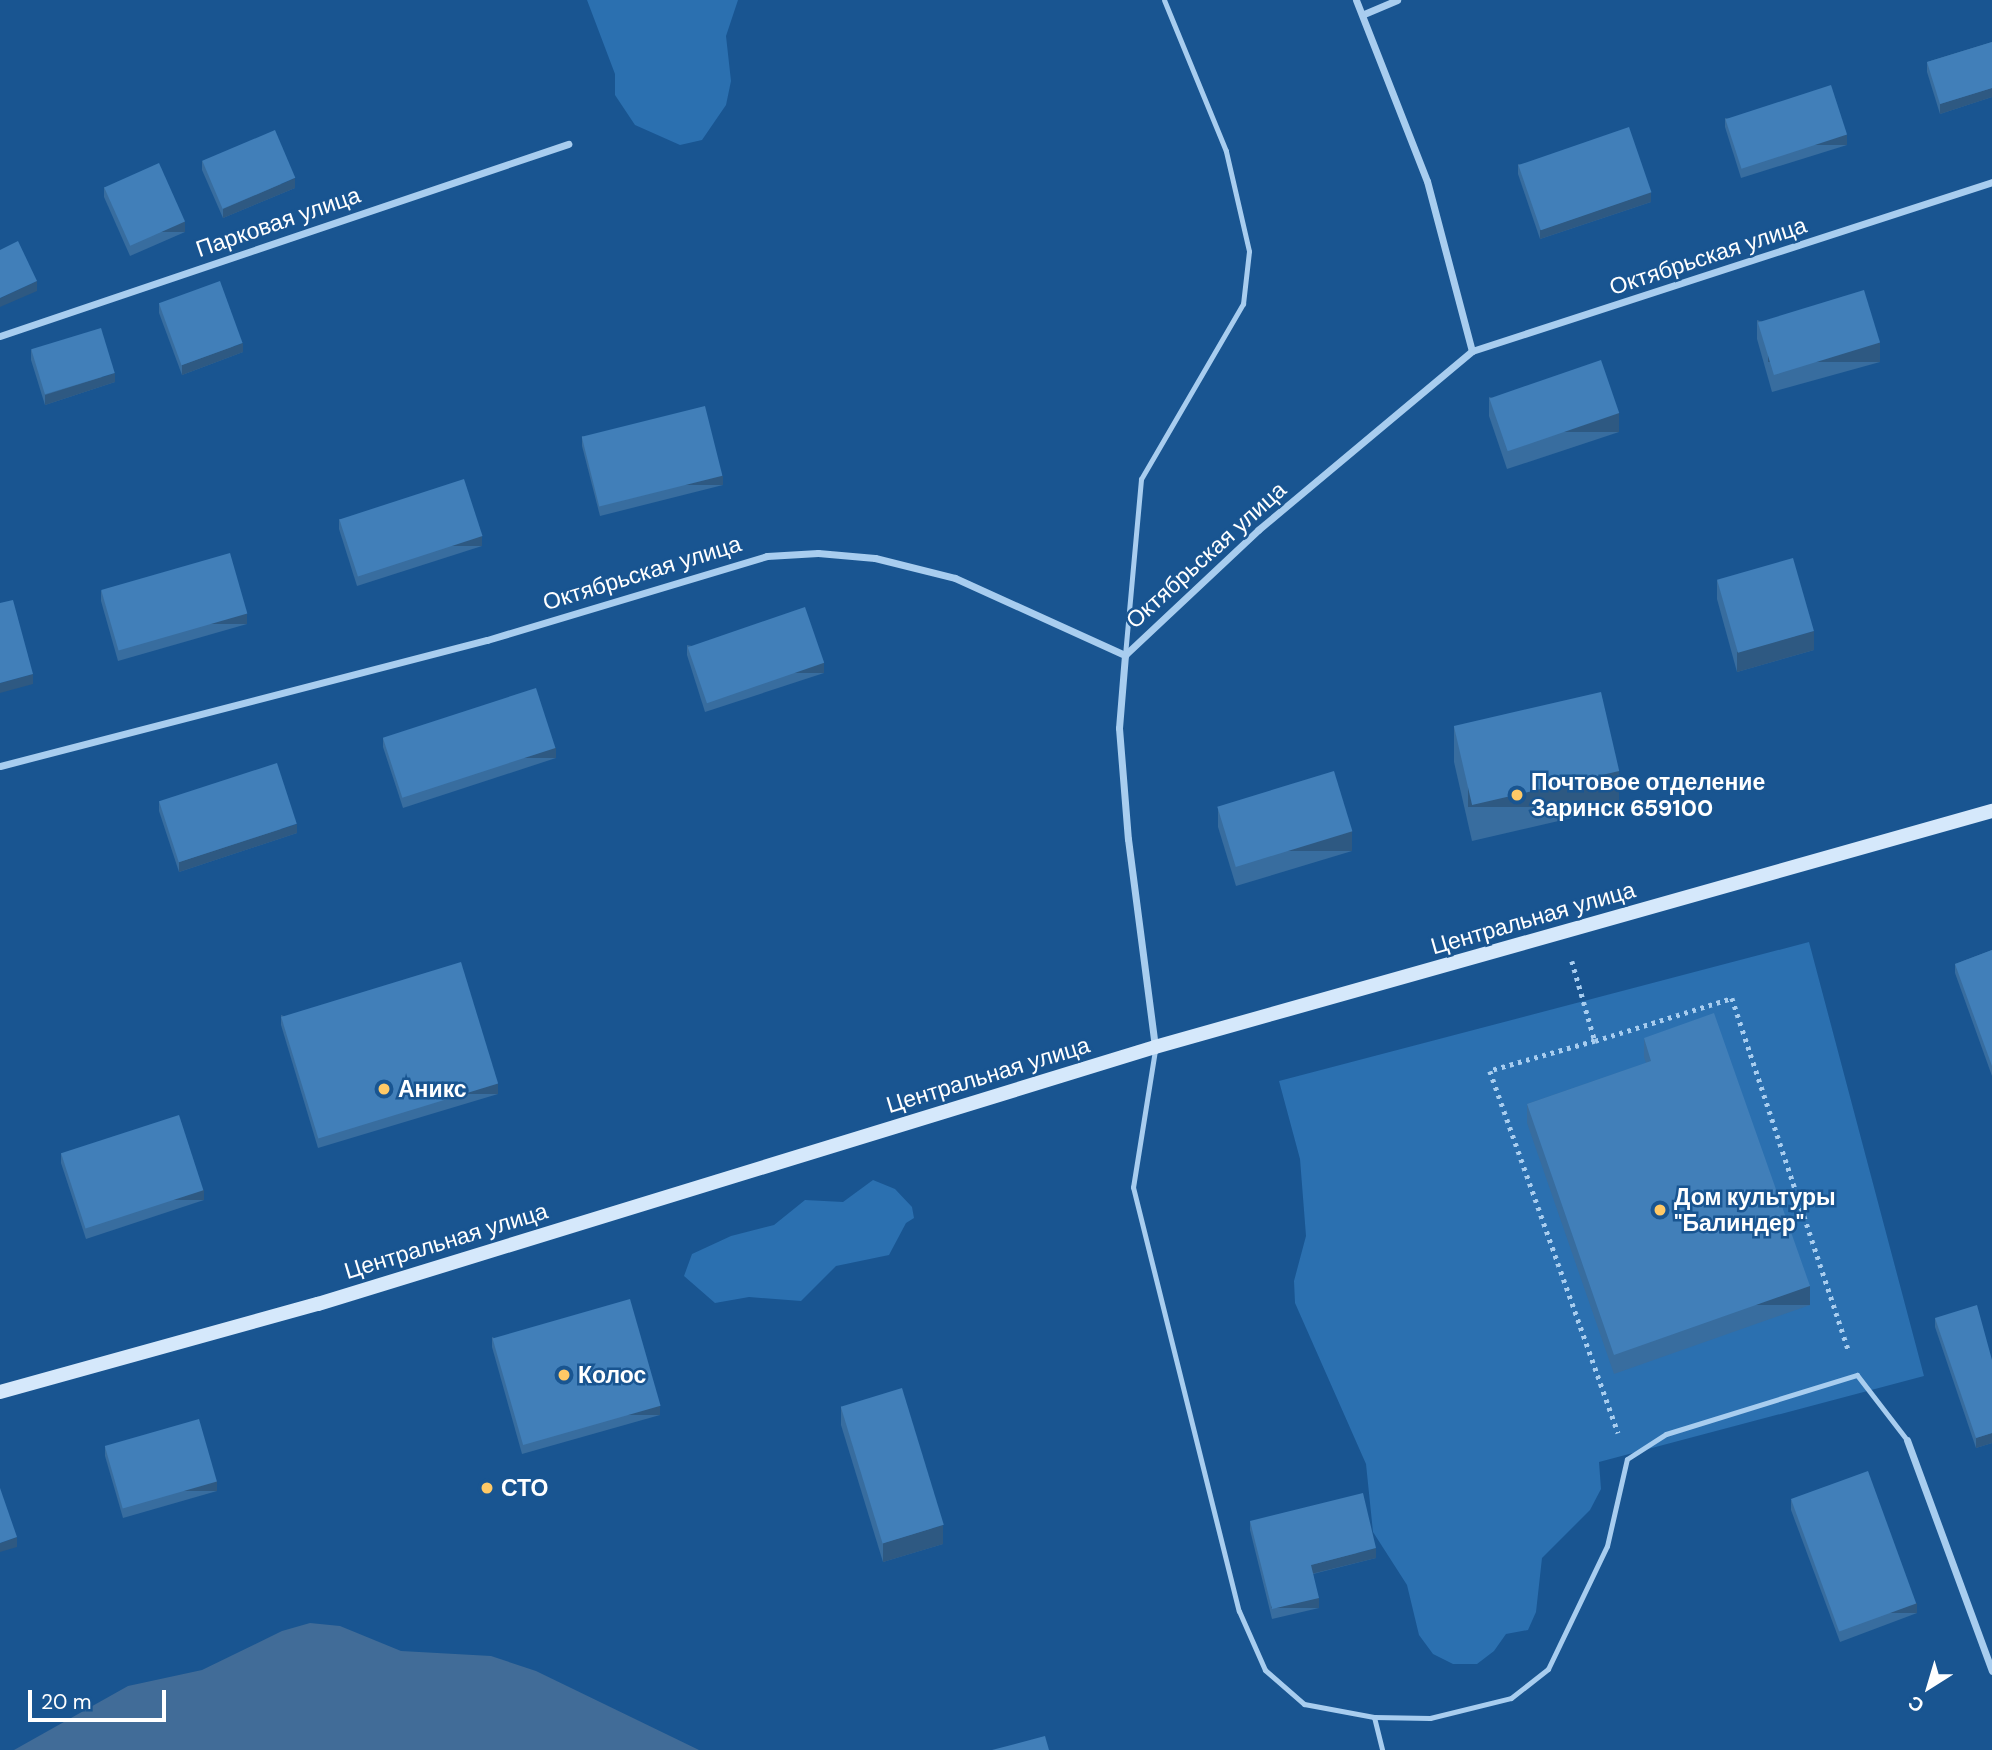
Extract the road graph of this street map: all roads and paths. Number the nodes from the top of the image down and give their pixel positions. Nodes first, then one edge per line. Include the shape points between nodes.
1 (1164, 0) edge
2 (1356, 0) edge
3 (1397, 0) edge
4 (1364, 14) junction
5 (568, 144) dead end
6 (1992, 183) edge
7 (0, 336) edge
8 (1472, 351) junction
9 (1125, 655) junction
10 (0, 766) edge
11 (1992, 811) edge
12 (1581, 995) dead end
13 (1595, 1041) junction
14 (1155, 1047) junction
15 (1857, 1374) junction
16 (0, 1392) edge
17 (1907, 1440) joint
18 (1627, 1459) junction
19 (1992, 1671) edge
20 (1374, 1717) junction
21 (1382, 1750) edge

1 - 9 lane via 1226,151 1249,251 1243,304 1142,479
2 - 4 street
3 - 4 street
4 - 8 street via 1427,181
5 - 7 street, Парковая улица
6 - 8 street, Октябрьская улица
8 - 9 street, Октябрьская улица via 1258,530
9 - 10 street, Октябрьская улица via 955,578 875,558 818,553 767,556 487,640
9 - 14 street via 1119,728 1128,839
11 - 14 street, Центральная улица
12 - 13 path
13 - 15 path via 1732,998
13 - 18 path via 1490,1071
14 - 16 street, Центральная улица via 318,1304
14 - 20 lane via 1133,1187 1239,1611 1265,1670 1304,1704
15 - 17 lane
15 - 18 lane via 1666,1434
17 - 19 street
18 - 20 lane via 1607,1546 1548,1669 1511,1698 1430,1718
20 - 21 lane

